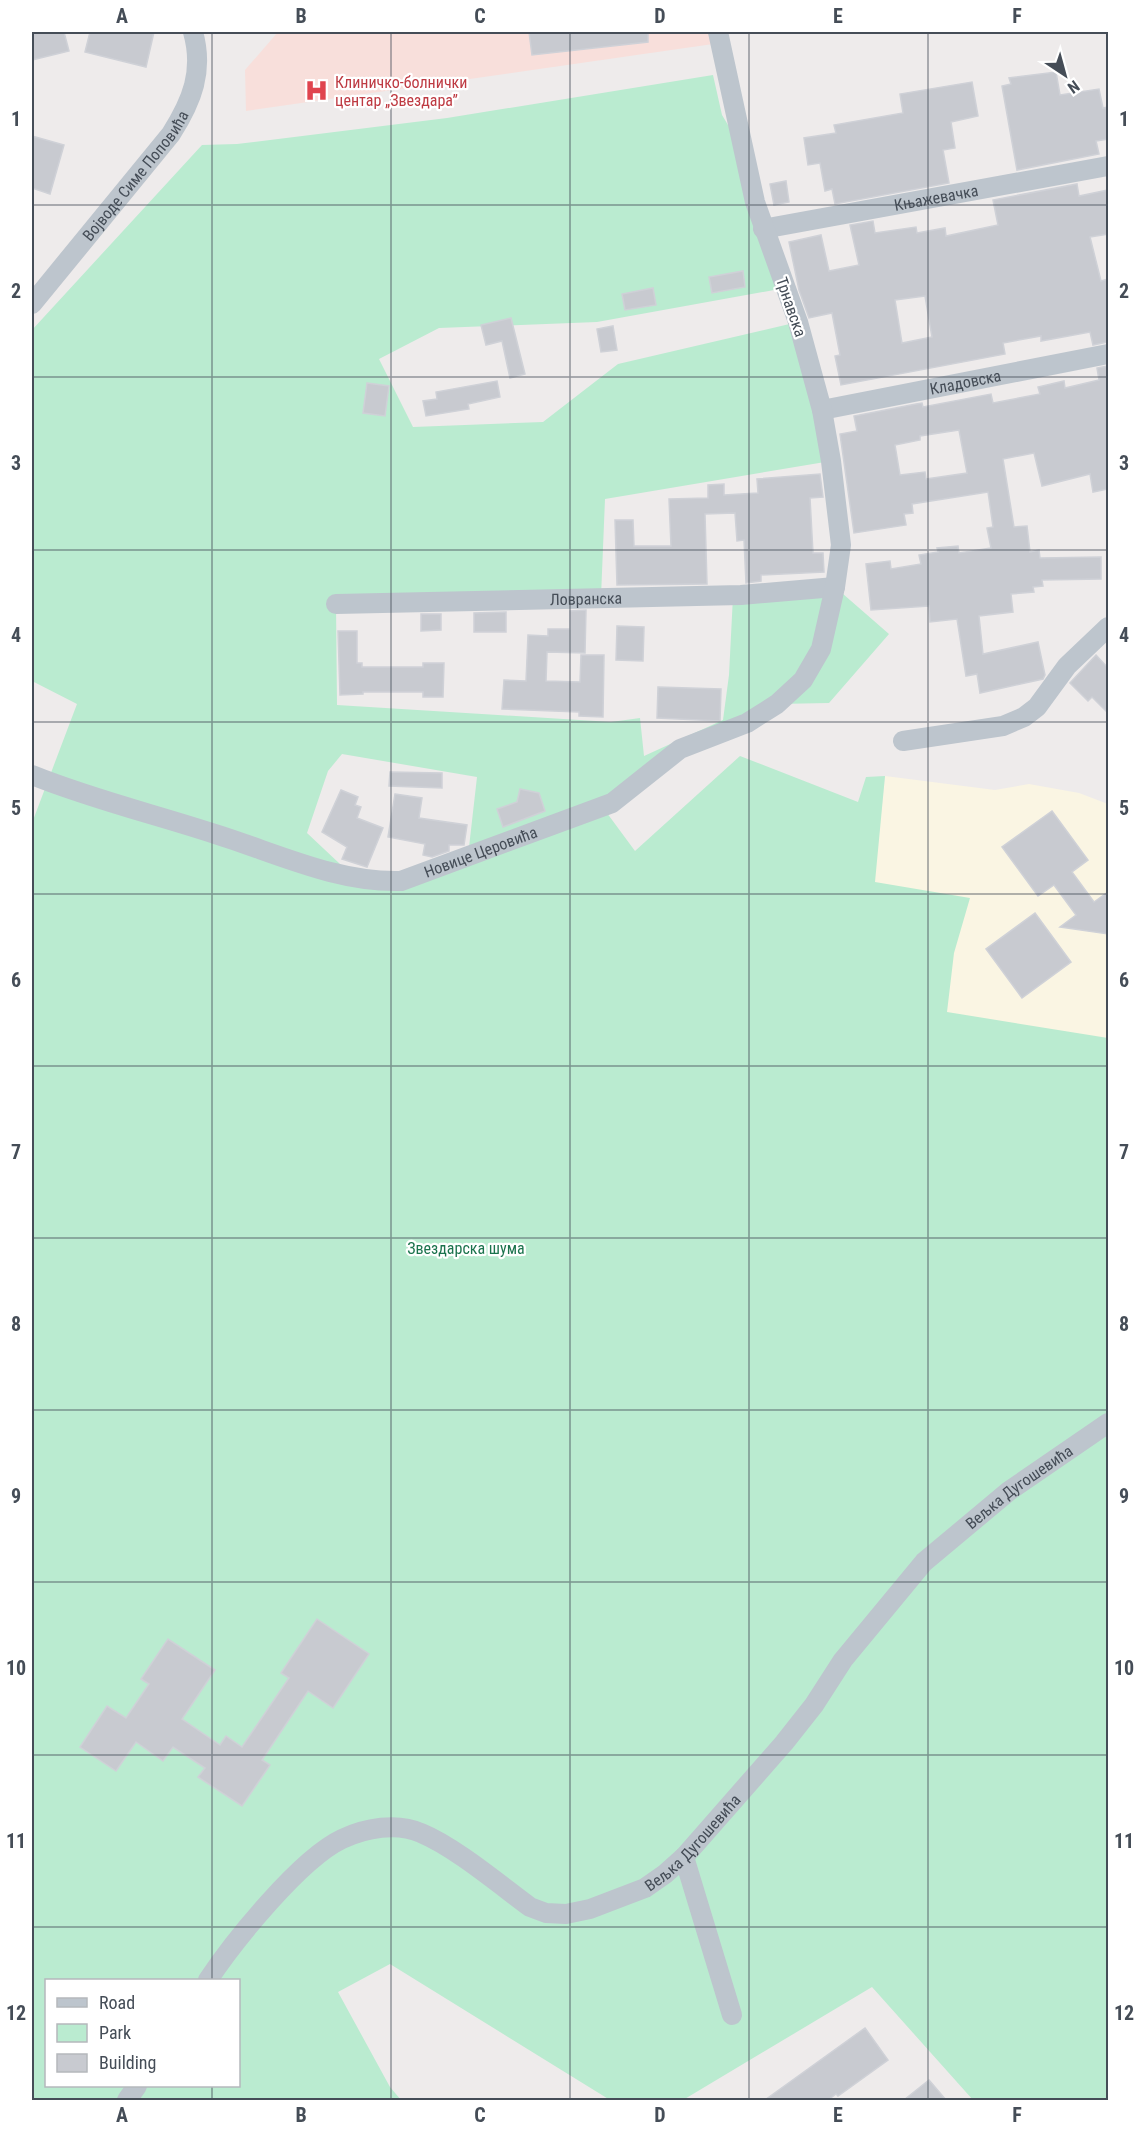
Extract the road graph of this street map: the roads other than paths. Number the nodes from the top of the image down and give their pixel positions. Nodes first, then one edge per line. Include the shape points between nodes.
1 (194, 32) edge
2 (718, 32) edge
3 (1108, 166) edge
4 (763, 229) junction
5 (32, 304) edge
6 (1108, 354) edge
7 (822, 410) junction
8 (836, 586) junction
9 (336, 604) dead end
10 (1106, 632) edge
11 (903, 741) dead end
12 (32, 775) edge
13 (1108, 1423) edge
14 (684, 1857) junction
15 (209, 1979) edge
16 (732, 2015) dead end
17 (136, 2087) edge
18 (127, 2100) edge

1 - 5 street, Војводе Симе Поповића via 198,65 193,97 186,111
2 - 4 street, Трнавска
3 - 4 street, Књажевачка
4 - 7 street, Трнавска via 798,322
6 - 7 street, Кладовска
7 - 8 street, Трнавска via 840,545
8 - 9 street, Ловранска via 741,594
8 - 12 street, Новице Церовића via 822,649 803,680 777,704 747,723 680,749 635,788 603,808 406,880 372,882 344,877
10 - 11 street via 1067,666 1024,717 1003,726
13 - 14 street, Вељка Дугошевића via 1009,1491 924,1562 843,1660 784,1743
14 - 15 street, Вељка Дугошевића via 645,1888 566,1914 530,1907 419,1832 374,1829 341,1840 320,1854 240,1937
14 - 16 street
17 - 18 street

